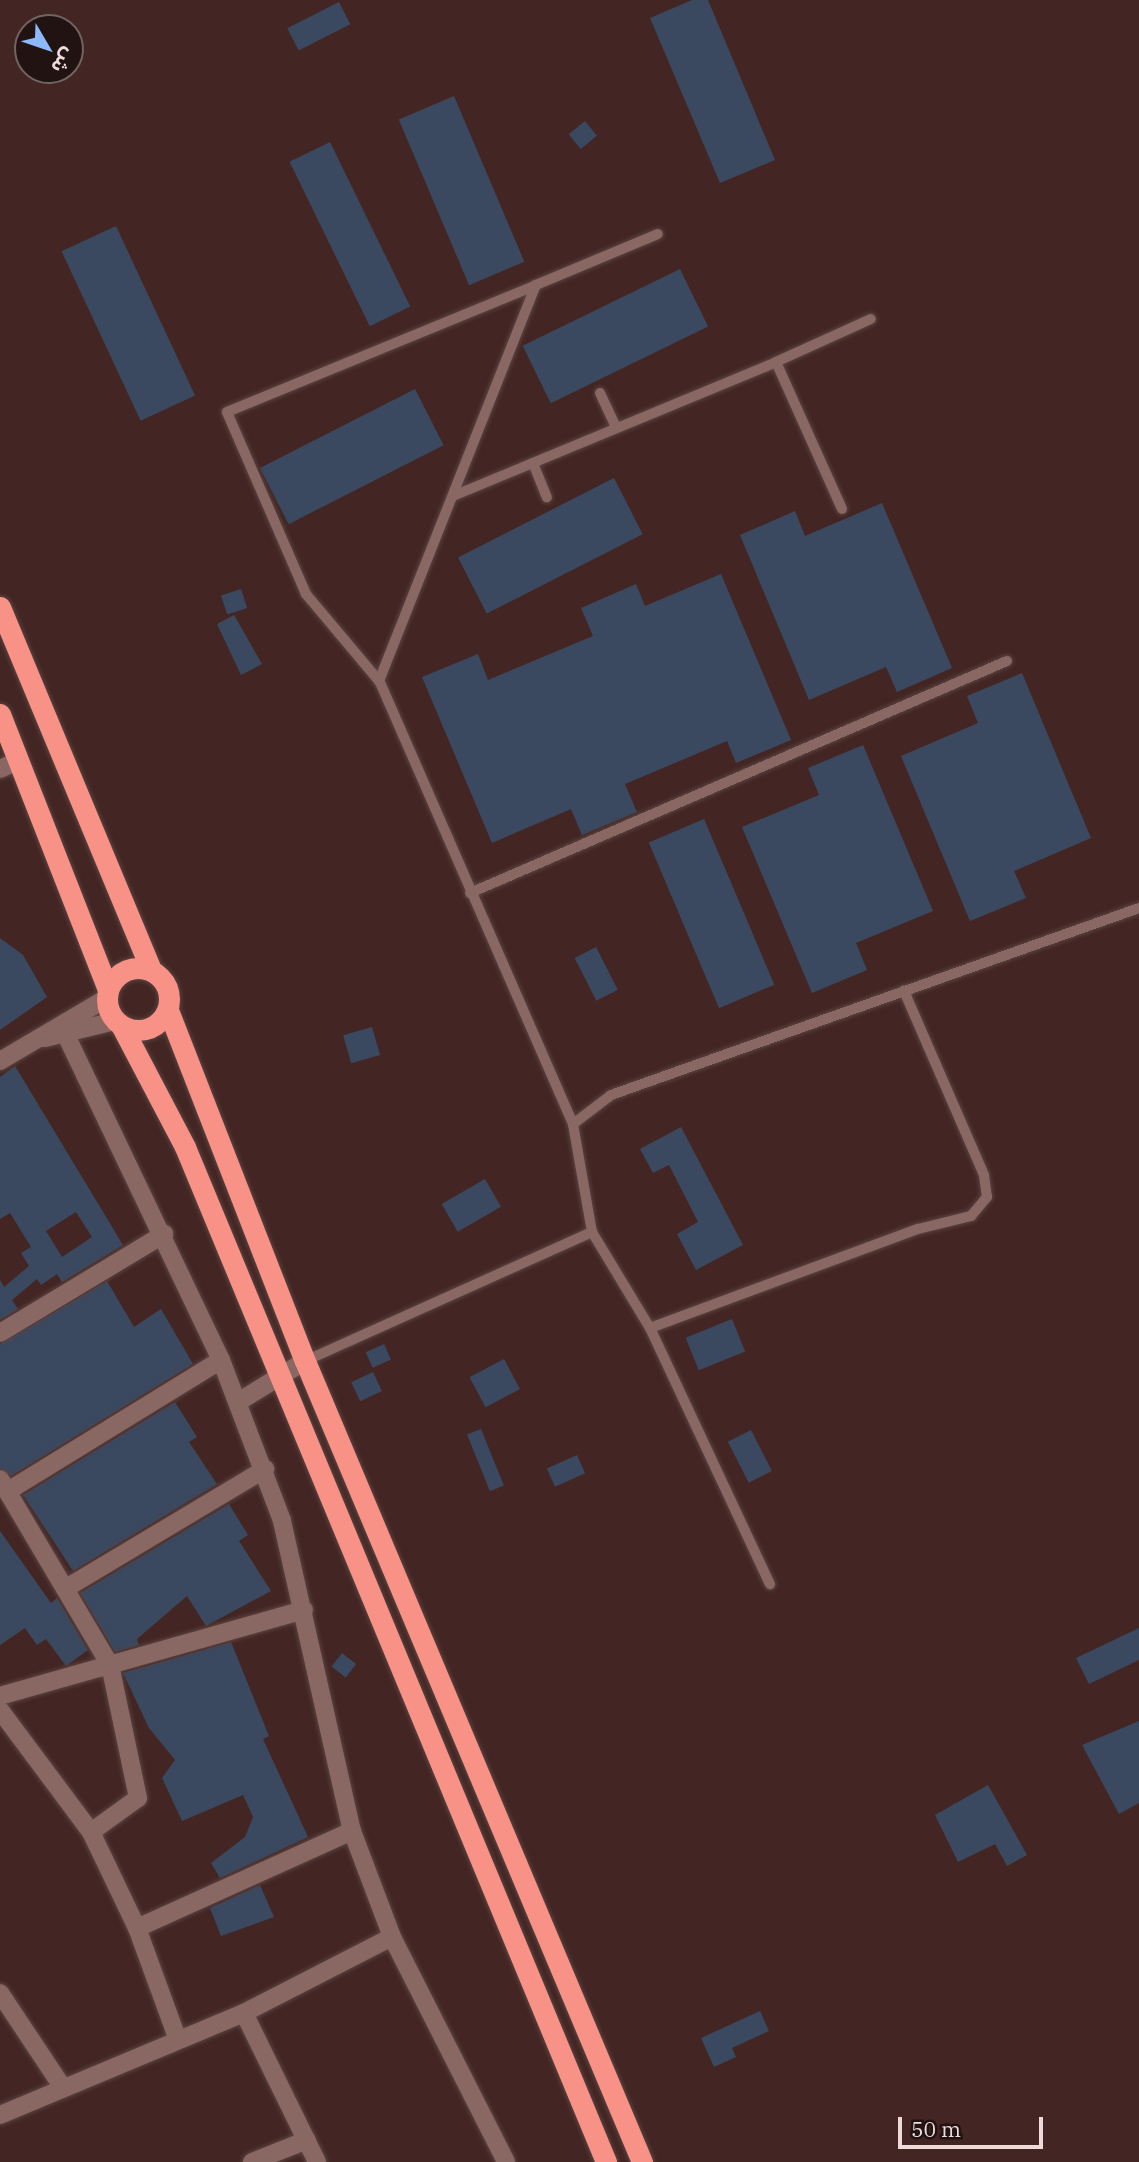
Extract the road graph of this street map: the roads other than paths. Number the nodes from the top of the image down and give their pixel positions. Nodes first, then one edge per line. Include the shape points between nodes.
1 (658, 234) dead end
2 (537, 285) junction
3 (871, 319) dead end
4 (776, 362) junction
5 (600, 393) dead end
6 (616, 428) junction
7 (533, 463) junction
8 (453, 496) junction
9 (547, 498) dead end
10 (842, 509) dead end
11 (0, 607) edge
12 (1007, 661) dead end
13 (379, 681) junction
14 (0, 714) edge
15 (9, 764) edge
16 (470, 893) junction
17 (1139, 908) edge
18 (151, 970) junction
19 (904, 991) junction
20 (108, 993) junction
21 (167, 1010) junction
22 (118, 1023) junction
23 (66, 1035) junction
24 (41, 1038) junction
25 (0, 1061) edge
26 (573, 1124) junction
27 (592, 1232) junction
28 (164, 1234) junction
29 (650, 1328) junction
30 (0, 1333) edge
31 (221, 1360) junction
32 (305, 1361) junction
33 (280, 1376) junction
34 (238, 1402) junction
35 (265, 1469) junction
36 (4, 1485) edge
37 (770, 1584) dead end
38 (68, 1587) junction
39 (304, 1610) junction
40 (110, 1665) junction
41 (0, 1696) edge
42 (0, 1710) edge
43 (352, 1830) junction
44 (91, 1832) junction
45 (137, 1928) junction
46 (392, 1937) junction
47 (0, 1993) edge
48 (244, 2013) junction
49 (178, 2040) junction
50 (63, 2088) junction
51 (0, 2115) edge
52 (307, 2140) junction
53 (252, 2162) edge
54 (317, 2162) edge
55 (506, 2162) edge
56 (606, 2162) edge
57 (642, 2162) edge

1 - 2 lane
2 - 8 lane
2 - 13 lane via 227,412 306,594
3 - 4 lane
4 - 6 lane
4 - 10 lane
5 - 6 lane
6 - 7 lane
7 - 8 lane
7 - 9 lane
8 - 13 lane
11 - 18 highway
12 - 16 lane
13 - 16 lane
14 - 15 highway
15 - 20 highway
16 - 26 lane
17 - 19 lane
18 - 20 highway via 121,973
18 - 21 highway via 169,992
19 - 26 lane via 611,1095
19 - 29 lane via 984,1175 987,1197 971,1216 918,1229
20 - 22 highway
20 - 24 street
21 - 22 highway via 148,1029
21 - 32 highway
22 - 23 street
22 - 33 highway via 185,1147
23 - 24 street
23 - 28 street
24 - 25 street
26 - 27 lane
27 - 29 lane
27 - 32 lane
28 - 30 street
28 - 31 street
29 - 37 lane
31 - 34 street
31 - 36 street
32 - 33 street
32 - 57 highway
33 - 34 street
33 - 56 highway
34 - 35 street
35 - 38 street
35 - 39 street
36 - 38 street
38 - 40 street
39 - 40 street
39 - 43 street
40 - 41 street
40 - 44 street via 138,1798
42 - 44 street
43 - 45 street
43 - 46 street
44 - 45 street
45 - 49 street
46 - 48 street
46 - 55 street
47 - 50 street
48 - 49 street
48 - 52 street
49 - 50 street
50 - 51 street
52 - 53 street
52 - 54 street

